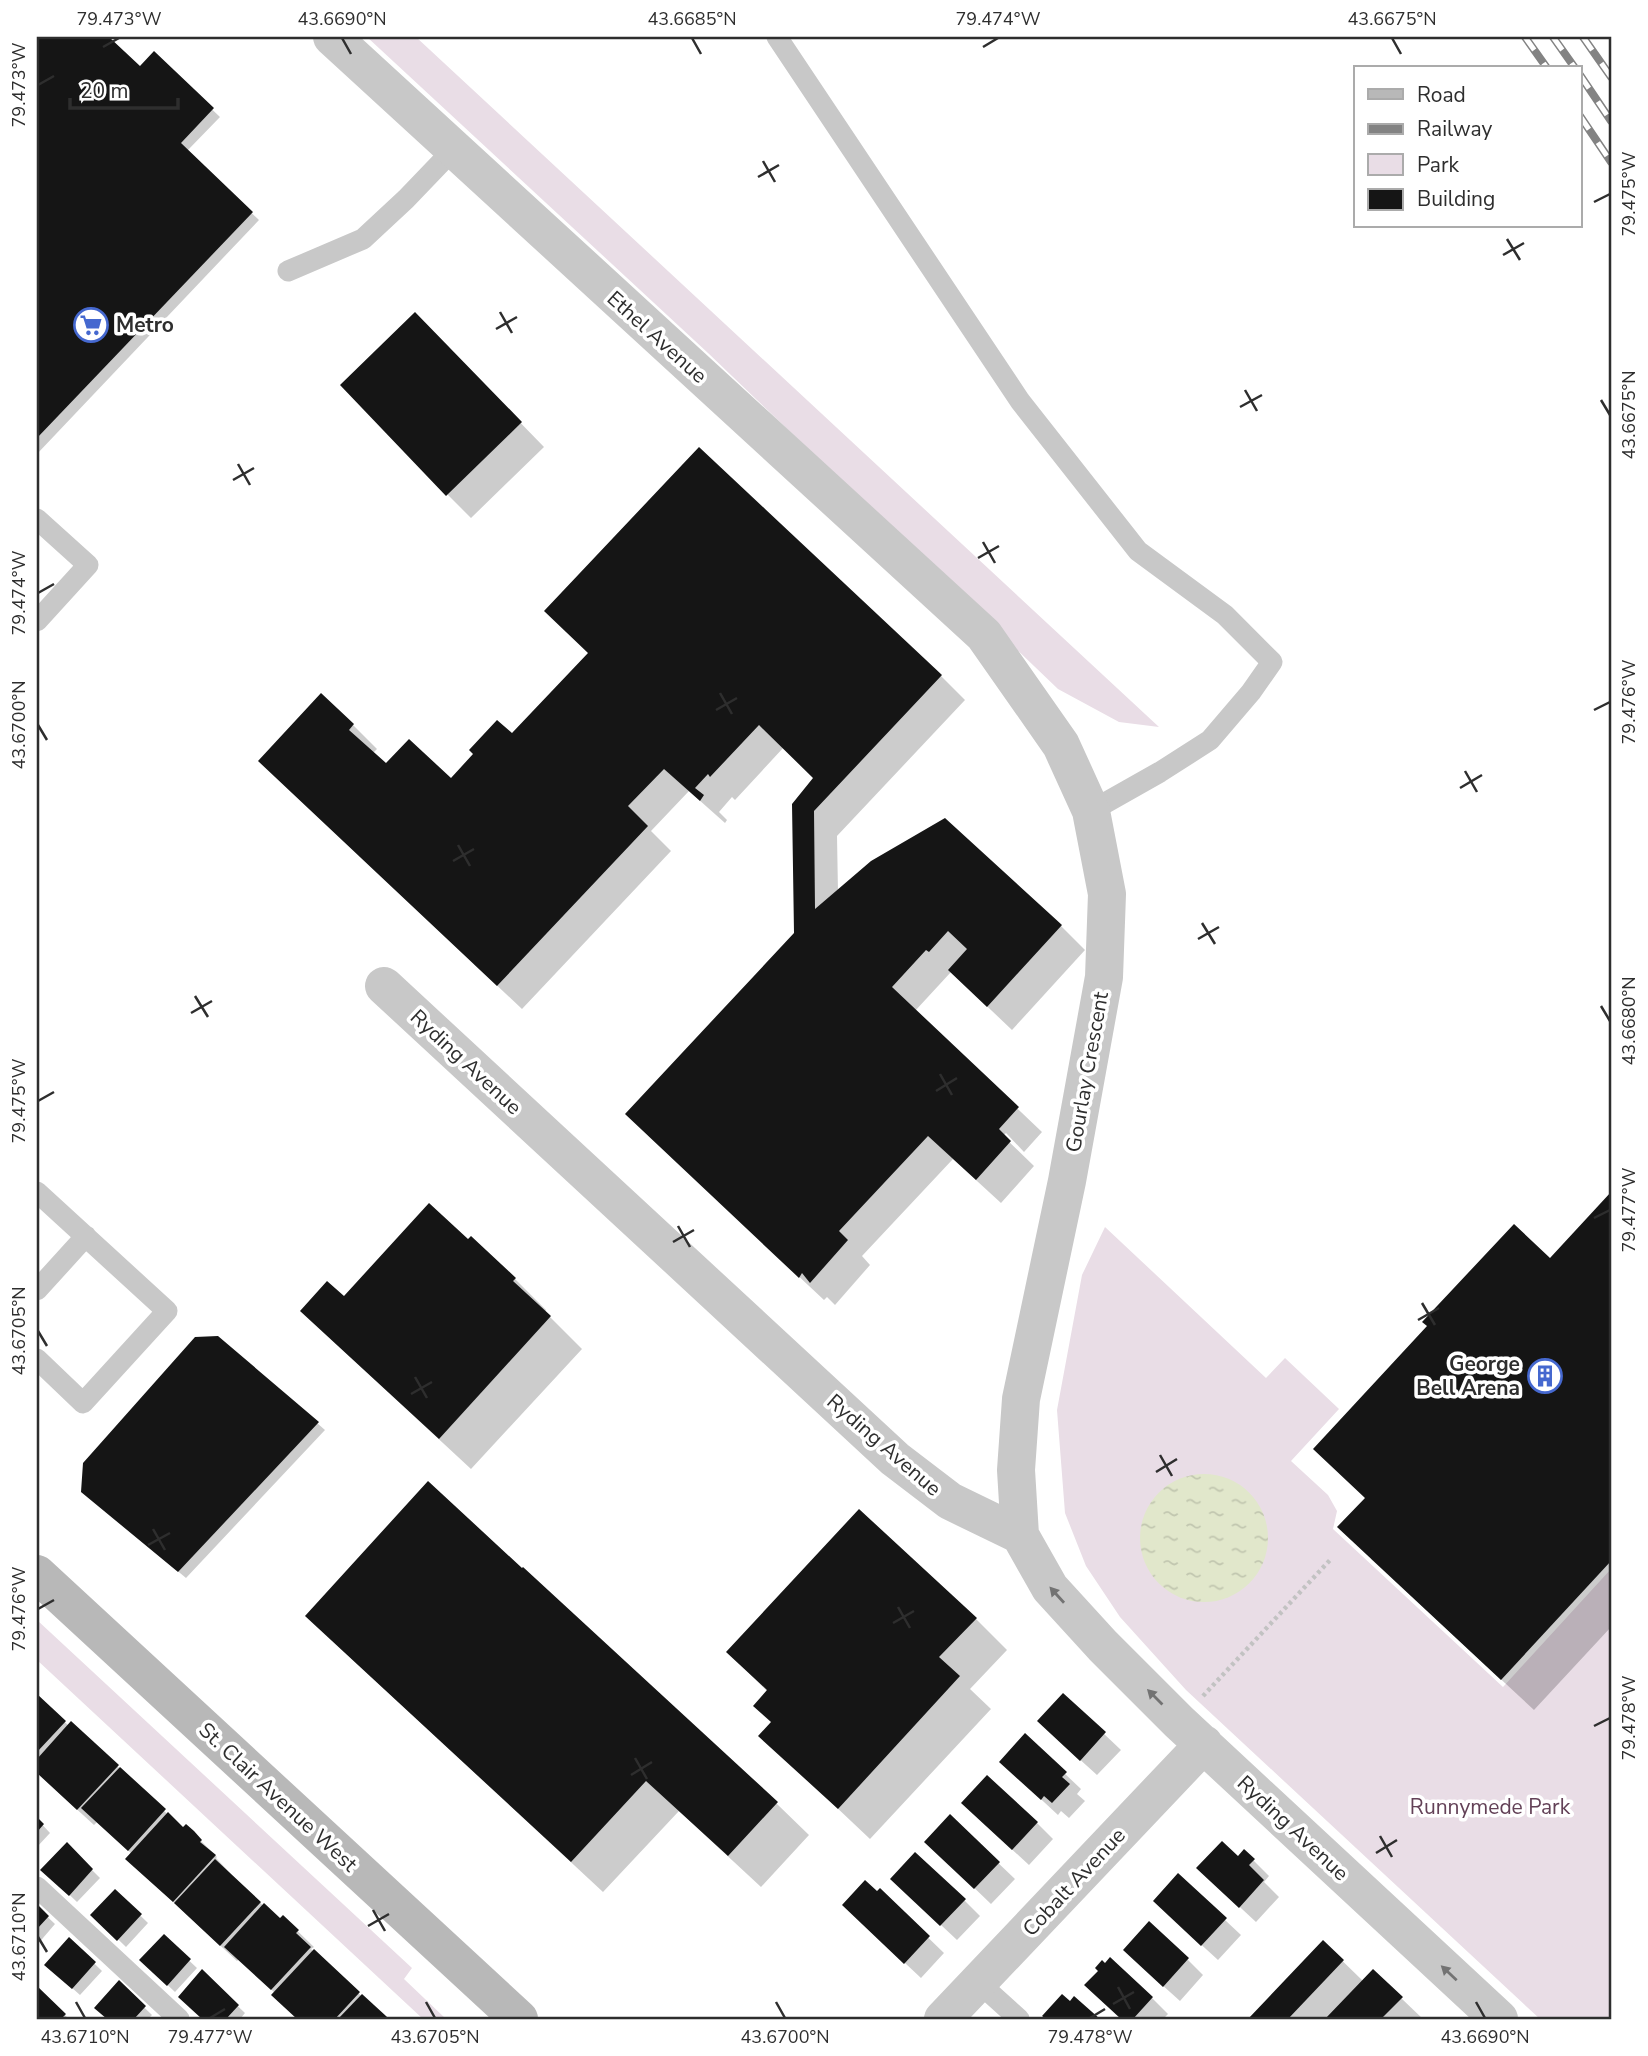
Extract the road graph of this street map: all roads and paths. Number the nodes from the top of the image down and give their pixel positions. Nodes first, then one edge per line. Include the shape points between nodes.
1 (332, 37) edge
2 (777, 37) edge
3 (453, 150) junction
4 (288, 271) dead end
5 (37, 519) edge
6 (37, 621) edge
7 (984, 635) joint
8 (1091, 811) junction
9 (384, 986) dead end
10 (37, 1192) edge
11 (86, 1236) junction
12 (37, 1290) edge
13 (37, 1359) edge
14 (1020, 1535) junction
15 (1331, 1559) dead end
16 (37, 1574) edge
17 (1203, 1696) dead end
18 (1204, 1744) junction
19 (37, 1887) edge
20 (978, 1983) junction
21 (179, 2019) edge
22 (519, 2019) edge
23 (943, 2019) edge
24 (1019, 2019) edge
25 (1499, 2019) edge

1 - 3 street, Ethel Avenue
2 - 8 lane via 1020,401 1138,551 1225,615 1272,662 1210,740
3 - 4 lane via 363,239
3 - 7 street, Ethel Avenue
5 - 6 lane via 88,565
7 - 8 street, Gourlay Crescent via 1061,745
8 - 14 street, Gourlay Crescent via 1107,894 1104,977 1068,1181 1021,1399 1016,1470
9 - 14 street, Ryding Avenue via 895,1459 950,1501
10 - 11 lane
11 - 12 lane
11 - 13 lane via 167,1311 83,1404
18 -> 14 street, Ryding Avenue via 1050,1588
15 - 17 path
16 - 22 main road, St. Clair Avenue West
18 - 20 street, Cobalt Avenue
25 -> 18 street, Ryding Avenue
19 - 21 lane
20 - 23 street, Cobalt Avenue
20 - 24 lane

